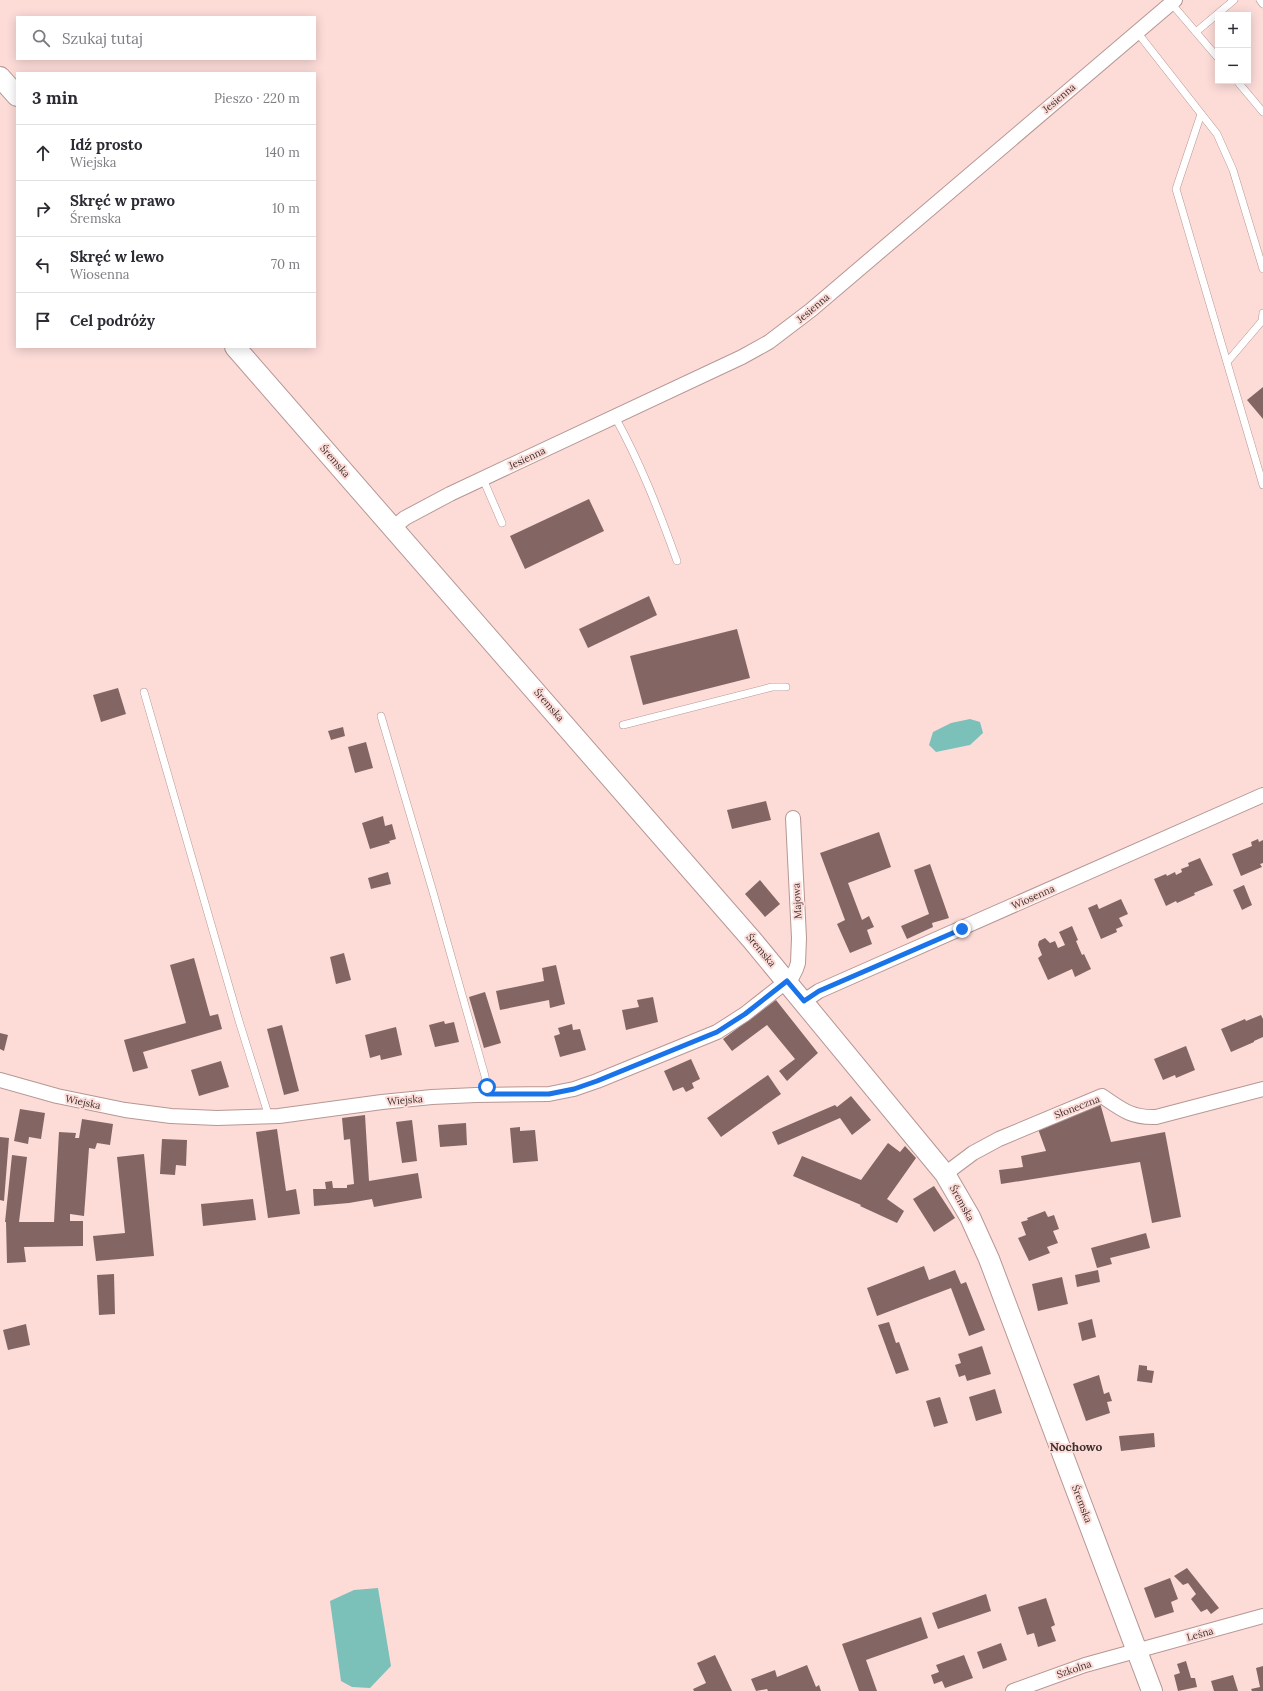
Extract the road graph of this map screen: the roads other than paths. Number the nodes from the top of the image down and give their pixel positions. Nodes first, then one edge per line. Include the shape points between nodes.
1 (1234, 0) edge
2 (1260, 0) edge
3 (1173, 1) edge
4 (1263, 4) edge
5 (1137, 32) junction
6 (1196, 32) junction
7 (1215, 54) edge
8 (0, 77) edge
9 (1240, 84) edge
10 (16, 95) edge
11 (1262, 108) edge
12 (1201, 114) junction
13 (1263, 269) edge
14 (1263, 314) edge
15 (236, 348) edge
16 (1228, 361) junction
17 (615, 417) junction
18 (483, 478) junction
19 (1263, 485) edge
20 (502, 523) dead end
21 (392, 528) junction
22 (677, 561) dead end
23 (786, 687) dead end
24 (144, 692) dead end
25 (381, 716) dead end
26 (623, 725) dead end
27 (1263, 795) edge
28 (793, 818) dead end
29 (787, 981) junction
30 (804, 1001) junction
31 (0, 1080) edge
32 (1263, 1089) edge
33 (487, 1094) junction
34 (269, 1117) junction
35 (946, 1174) junction
36 (1263, 1616) edge
37 (1137, 1650) junction
38 (1013, 1691) edge
39 (1152, 1691) edge

1 - 6 lane
2 - 4 lane
3 - 5 street, Jesienna
3 - 6 lane
5 - 12 lane
5 - 17 street, Jesienna via 782,333 742,357
6 - 7 lane
8 - 10 main road
9 - 11 lane
12 - 13 lane via 1217,134 1233,170
12 - 16 lane via 1176,189
14 - 16 lane via 1262,321
15 - 21 main road, Śremska
16 - 19 lane
17 - 18 street, Jesienna
17 - 22 lane via 653,493
18 - 20 lane
18 - 21 street, Jesienna via 411,515
21 - 29 main road, Śremska
23 - 26 lane via 772,687
24 - 34 lane
25 - 33 lane via 485,1076
27 - 30 street, Wiosenna via 840,981
28 - 29 street, Majowa via 799,938 796,969
29 - 30 main road, Śremska
29 - 33 street, Wiejska via 717,1032 597,1081 549,1094
30 - 35 main road, Śremska
31 - 34 street, Wiejska via 57,1096 125,1110 194,1117
32 - 35 street, Słoneczna via 1156,1117 1142,1118 1128,1113 1102,1096 999,1139 968,1156
33 - 34 street, Wiejska via 401,1100
35 - 37 main road, Śremska via 970,1217 989,1259
36 - 37 street, Leśna
37 - 38 street, Szkolna via 1085,1665
37 - 39 main road, Śremska

